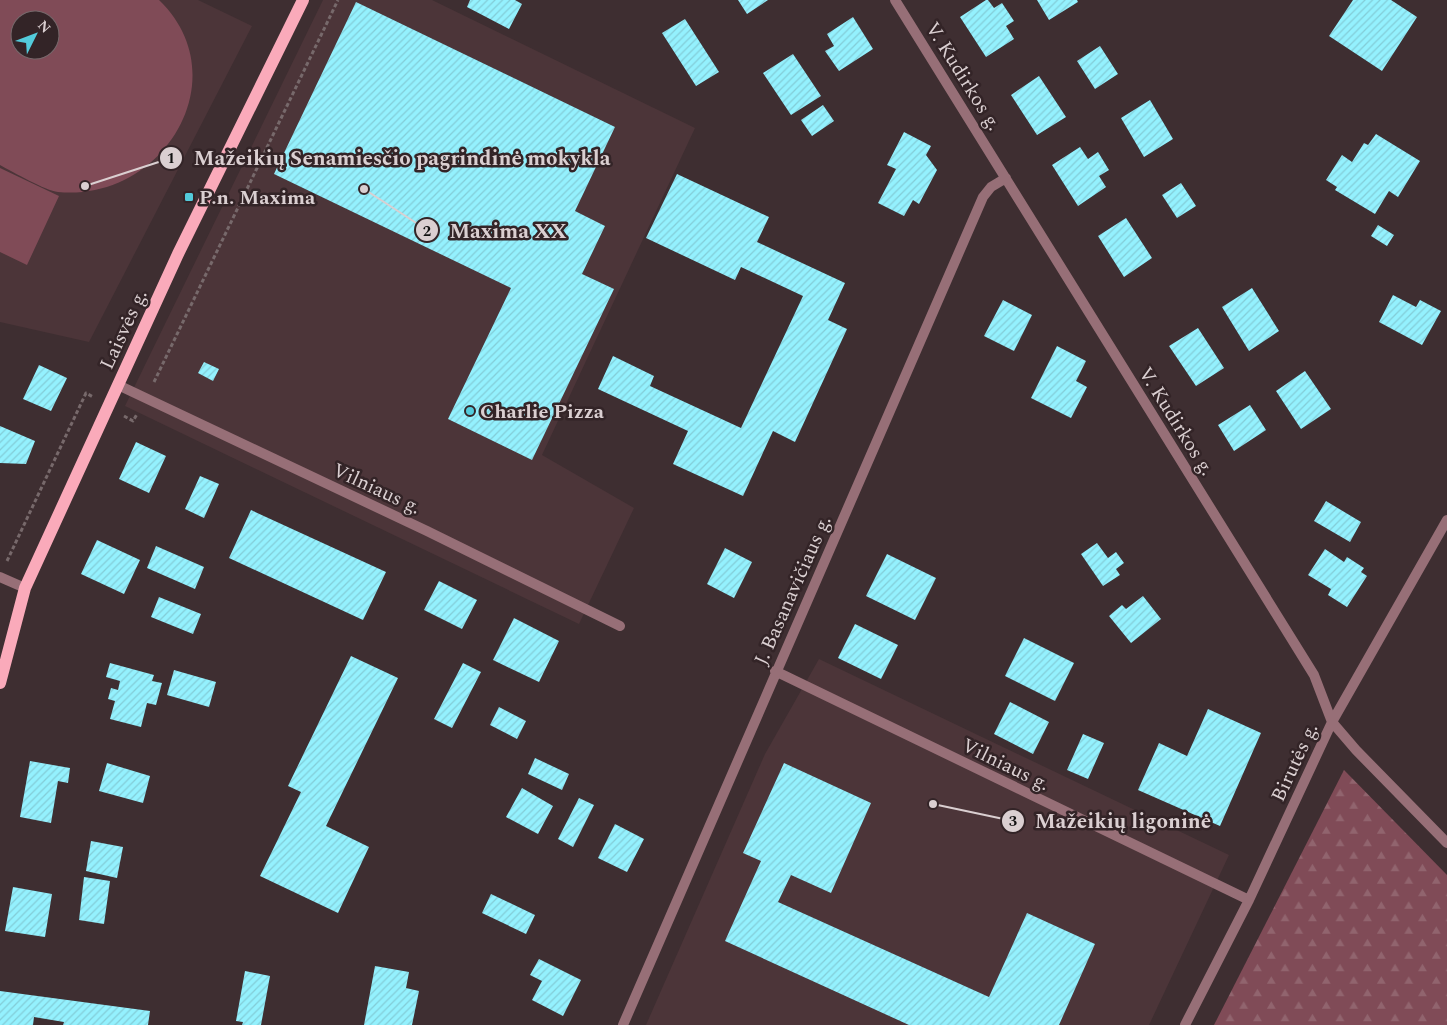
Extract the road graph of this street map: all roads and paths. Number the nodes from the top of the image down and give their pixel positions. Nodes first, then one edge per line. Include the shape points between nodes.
1 (303, 0) edge
2 (895, 0) edge
3 (1006, 178) junction
4 (118, 385) junction
5 (1447, 520) edge
6 (0, 577) edge
7 (25, 588) junction
8 (620, 626) dead end
9 (775, 671) junction
10 (0, 683) edge
11 (1332, 722) junction
12 (1447, 843) edge
13 (1249, 900) junction
14 (623, 1025) edge
15 (1185, 1025) edge

1 - 4 main road, Laisvės g. via 182,246
2 - 3 street, V. Kudirkos g.
3 - 9 street, J. Basanavičiaus g. via 991,187 983,197
3 - 11 street, V. Kudirkos g. via 1314,675
4 - 7 main road, Laisvės g.
4 - 8 street, Vilniaus g.
5 - 11 street, Birutės g.
6 - 7 street
7 - 10 main road, Laisvės g.
9 - 13 street, Vilniaus g.
9 - 14 street, J. Basanavičiaus g.
11 - 12 street, V. Kudirkos g.
11 - 13 street, Birutės g.
13 - 15 street, Birutės g.

